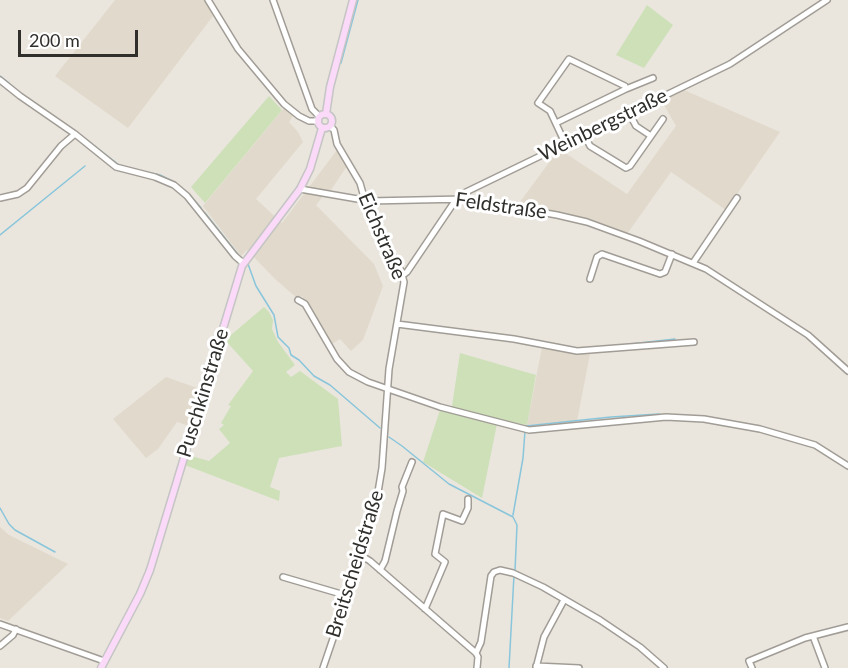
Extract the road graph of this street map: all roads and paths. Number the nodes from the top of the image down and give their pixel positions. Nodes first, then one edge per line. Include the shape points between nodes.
1 (208, 0) edge
2 (273, 0) edge
3 (352, 0) edge
4 (827, 0) edge
5 (653, 78) dead end
6 (0, 80) edge
7 (626, 89) junction
8 (629, 112) junction
9 (321, 117) junction
10 (663, 119) dead end
11 (556, 123) junction
12 (330, 126) junction
13 (322, 128) junction
14 (75, 134) junction
15 (584, 134) junction
16 (651, 136) junction
17 (565, 143) junction
18 (300, 189) junction
19 (0, 198) edge
20 (458, 198) junction
21 (737, 198) dead end
22 (365, 200) junction
23 (672, 254) junction
24 (244, 261) junction
25 (693, 263) junction
26 (403, 275) junction
27 (590, 279) dead end
28 (298, 300) dead end
29 (397, 324) junction
30 (694, 342) dead end
31 (848, 370) edge
32 (387, 388) junction
33 (412, 462) dead end
34 (848, 466) edge
35 (468, 499) dead end
36 (362, 556) junction
37 (380, 570) junction
38 (283, 577) dead end
39 (348, 596) junction
40 (564, 600) junction
41 (425, 609) junction
42 (0, 624) edge
43 (848, 627) edge
44 (16, 629) junction
45 (813, 636) junction
46 (0, 646) edge
47 (476, 653) junction
48 (103, 666) edge
49 (536, 667) edge
50 (323, 668) edge
51 (477, 668) edge
52 (579, 668) edge
53 (664, 668) edge
54 (752, 668) edge
55 (825, 668) edge

1 - 9 street via 233,42 284,104 304,119
2 - 9 street via 313,111
3 - 9 main road
4 - 8 street, Weinbergstraße via 730,64
5 - 7 street
6 - 14 street
7 - 11 street
7 - 11 street via 621,82 569,59 538,103 550,111
8 - 15 street, Weinbergstraße
8 - 16 street via 636,126
9 - 12 main road via 332,118
9 - 13 main road
10 - 16 street
11 - 17 street
12 - 13 main road
12 - 22 street, Eichstraße
13 - 18 main road, Puschkinstraße
14 - 19 street via 24,190
14 - 24 street via 116,167 174,185 235,256
15 - 16 street via 590,146 626,168
15 - 17 street, Weinbergstraße
17 - 20 street, Weinbergstraße
18 - 22 street, Feldstraße
18 - 24 main road, Puschkinstraße
20 - 22 street, Feldstraße
20 - 23 street, Feldstraße via 582,221
20 - 26 street, Weinbergstraße
21 - 25 street
22 - 26 street, Eichstraße
23 - 25 street, Feldstraße
23 - 27 street via 660,274 602,254 597,257
24 - 48 main road, Puschkinstraße via 148,575
25 - 31 street, Feldstraße via 808,335
26 - 29 street, Eichstraße
28 - 32 street via 345,368 356,377
29 - 30 street via 584,351
29 - 32 street, Eichstraße
32 - 34 street via 440,407 525,429 697,417 760,429 815,446
32 - 36 street, Breitscheidstraße via 381,477
33 - 37 street via 402,487 386,561
35 - 41 street via 462,521 443,514 435,554 445,562
36 - 37 street
36 - 39 street, Breitscheidstraße
37 - 41 street
38 - 39 street
39 - 50 street, Breitscheidstraße
40 - 47 street via 515,574 494,572
40 - 49 street via 544,637
40 - 53 street via 623,635
41 - 47 street
42 - 44 street
43 - 45 street
44 - 46 street
44 - 48 street
45 - 54 street via 749,661
45 - 55 street
47 - 51 street
49 - 52 street

